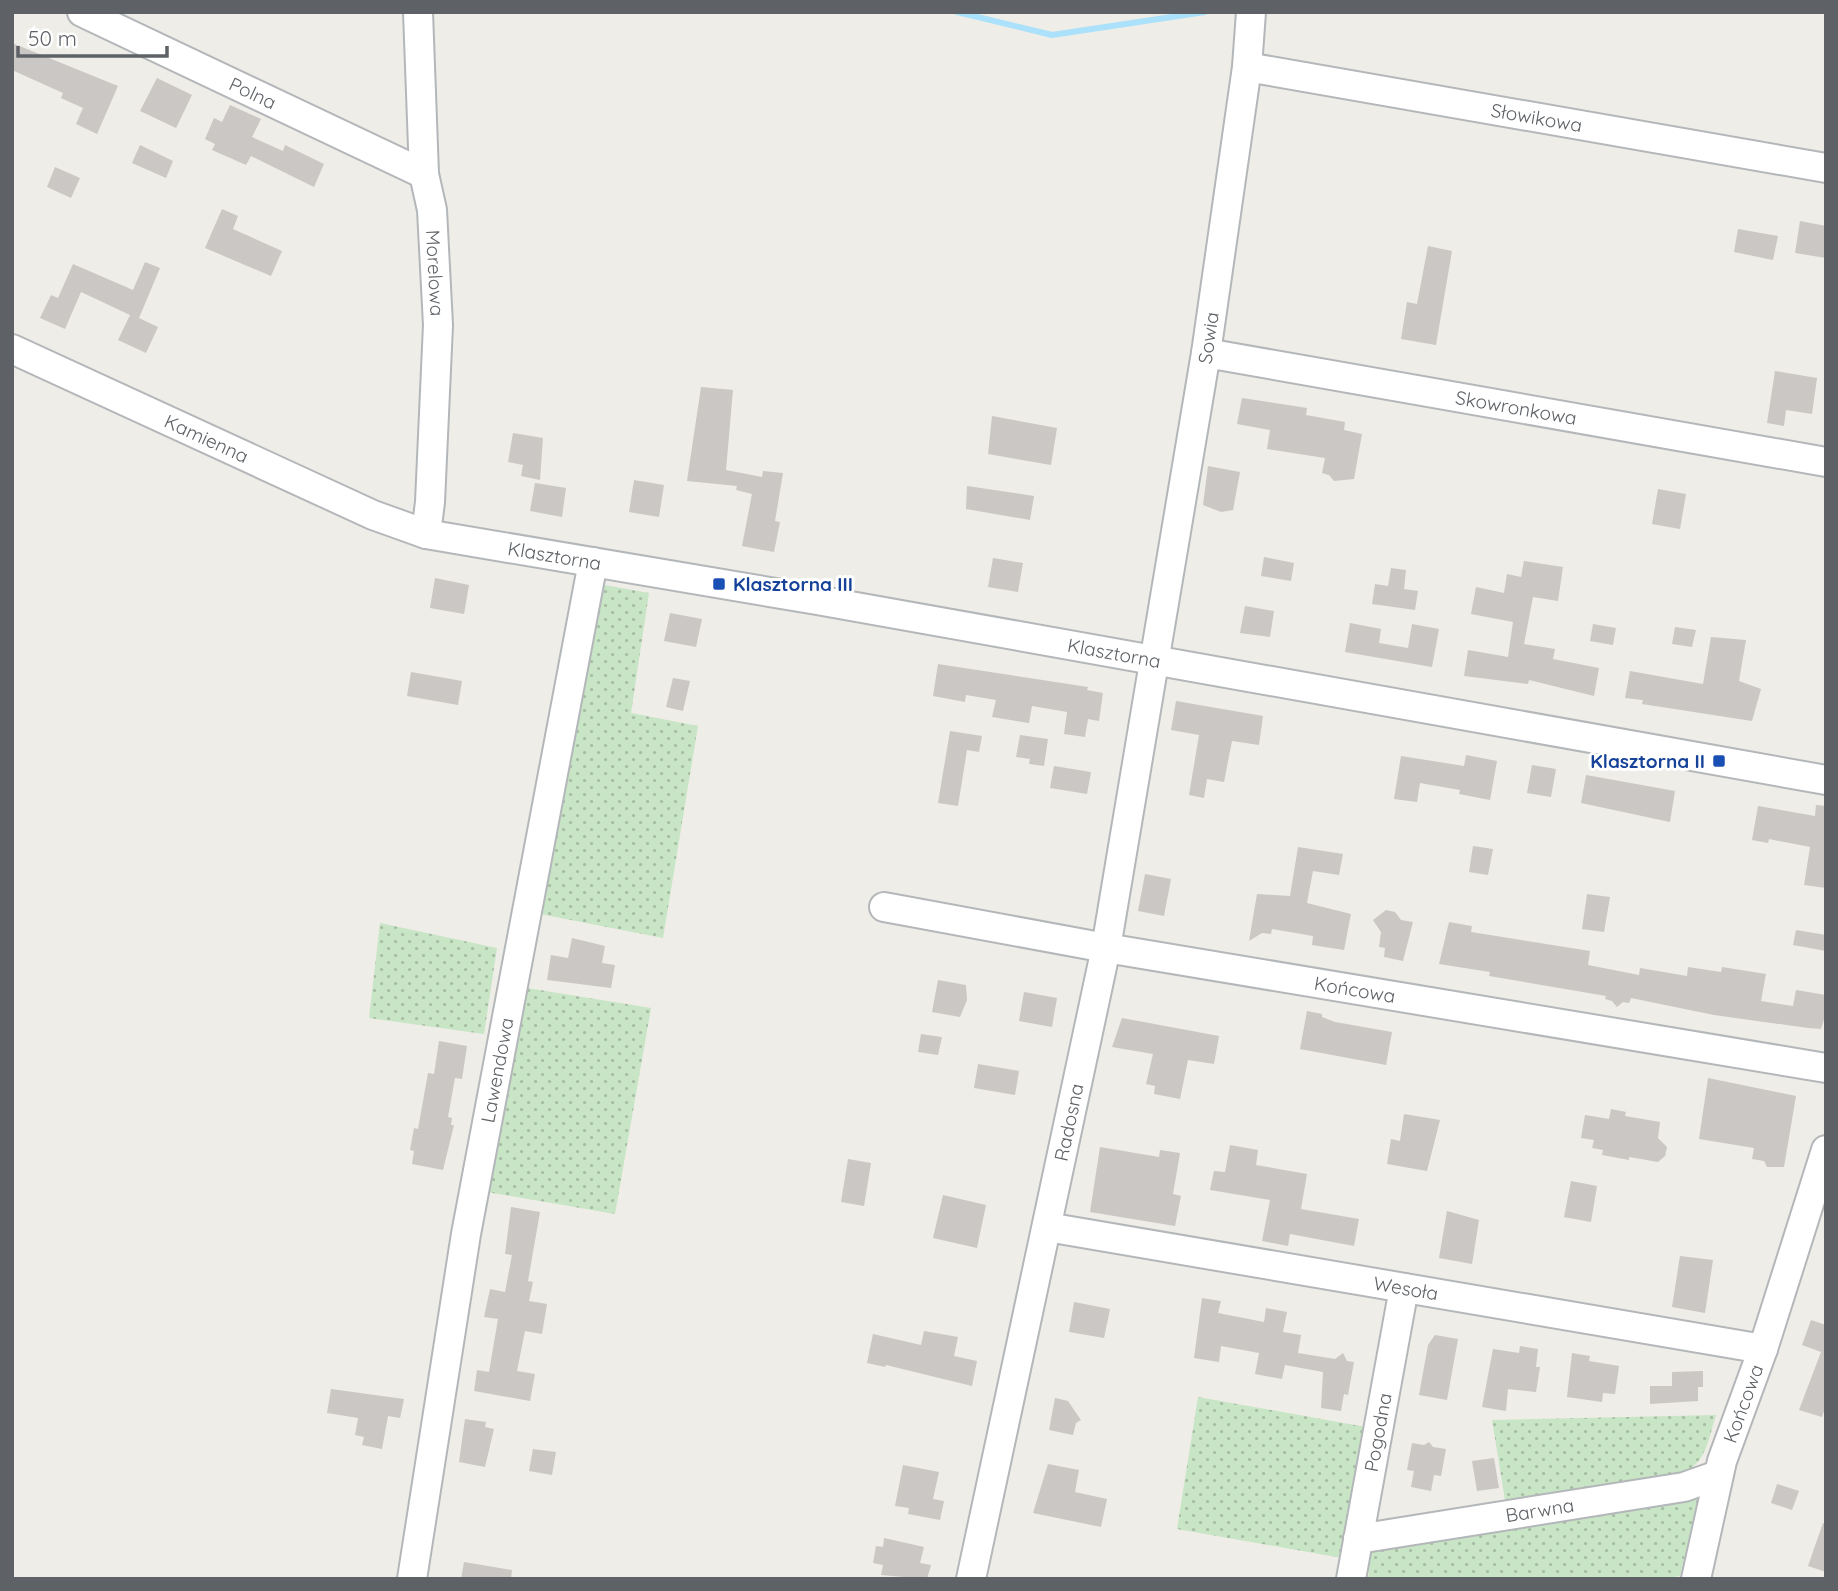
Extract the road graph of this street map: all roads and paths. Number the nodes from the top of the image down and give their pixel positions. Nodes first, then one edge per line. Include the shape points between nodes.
1 (82, 12) edge
2 (418, 12) edge
3 (1251, 12) edge
4 (1247, 67) junction
5 (1826, 168) edge
6 (424, 174) junction
7 (12, 349) edge
8 (1206, 353) junction
9 (1826, 462) edge
10 (414, 530) junction
11 (593, 562) junction
12 (1155, 662) junction
13 (1826, 780) edge
14 (884, 907) dead end
15 (1106, 948) junction
16 (1826, 1068) edge
17 (1826, 1150) edge
18 (1047, 1227) junction
19 (1404, 1288) junction
20 (1763, 1349) junction
21 (1718, 1475) junction
22 (1358, 1538) junction
23 (412, 1579) edge
24 (971, 1579) edge
25 (1351, 1579) edge
26 (1696, 1579) edge

1 - 6 street, Polna
2 - 6 street, Morelowa
3 - 4 street, Sowia
4 - 5 street, Słowikowa
4 - 8 street, Sowia
6 - 10 street, Morelowa via 432,210 438,325 430,502
7 - 10 street, Kamienna
8 - 9 street, Skowronkowa
8 - 12 street, Sowia
10 - 11 street, Klasztorna
11 - 12 street, Klasztorna
11 - 23 street, Lawendowa via 466,1234
12 - 13 street, Klasztorna
12 - 15 street, Radosna
14 - 15 street, Końcowa
15 - 16 street, Końcowa
15 - 18 street, Radosna
17 - 20 street, Końcowa
18 - 19 street, Wesoła
18 - 24 street, Radosna
19 - 20 street, Wesoła
19 - 22 street, Pogodna
20 - 21 street, Końcowa
21 - 22 street, Barwna via 1684,1487
21 - 26 street, Końcowa
22 - 25 street, Pogodna

